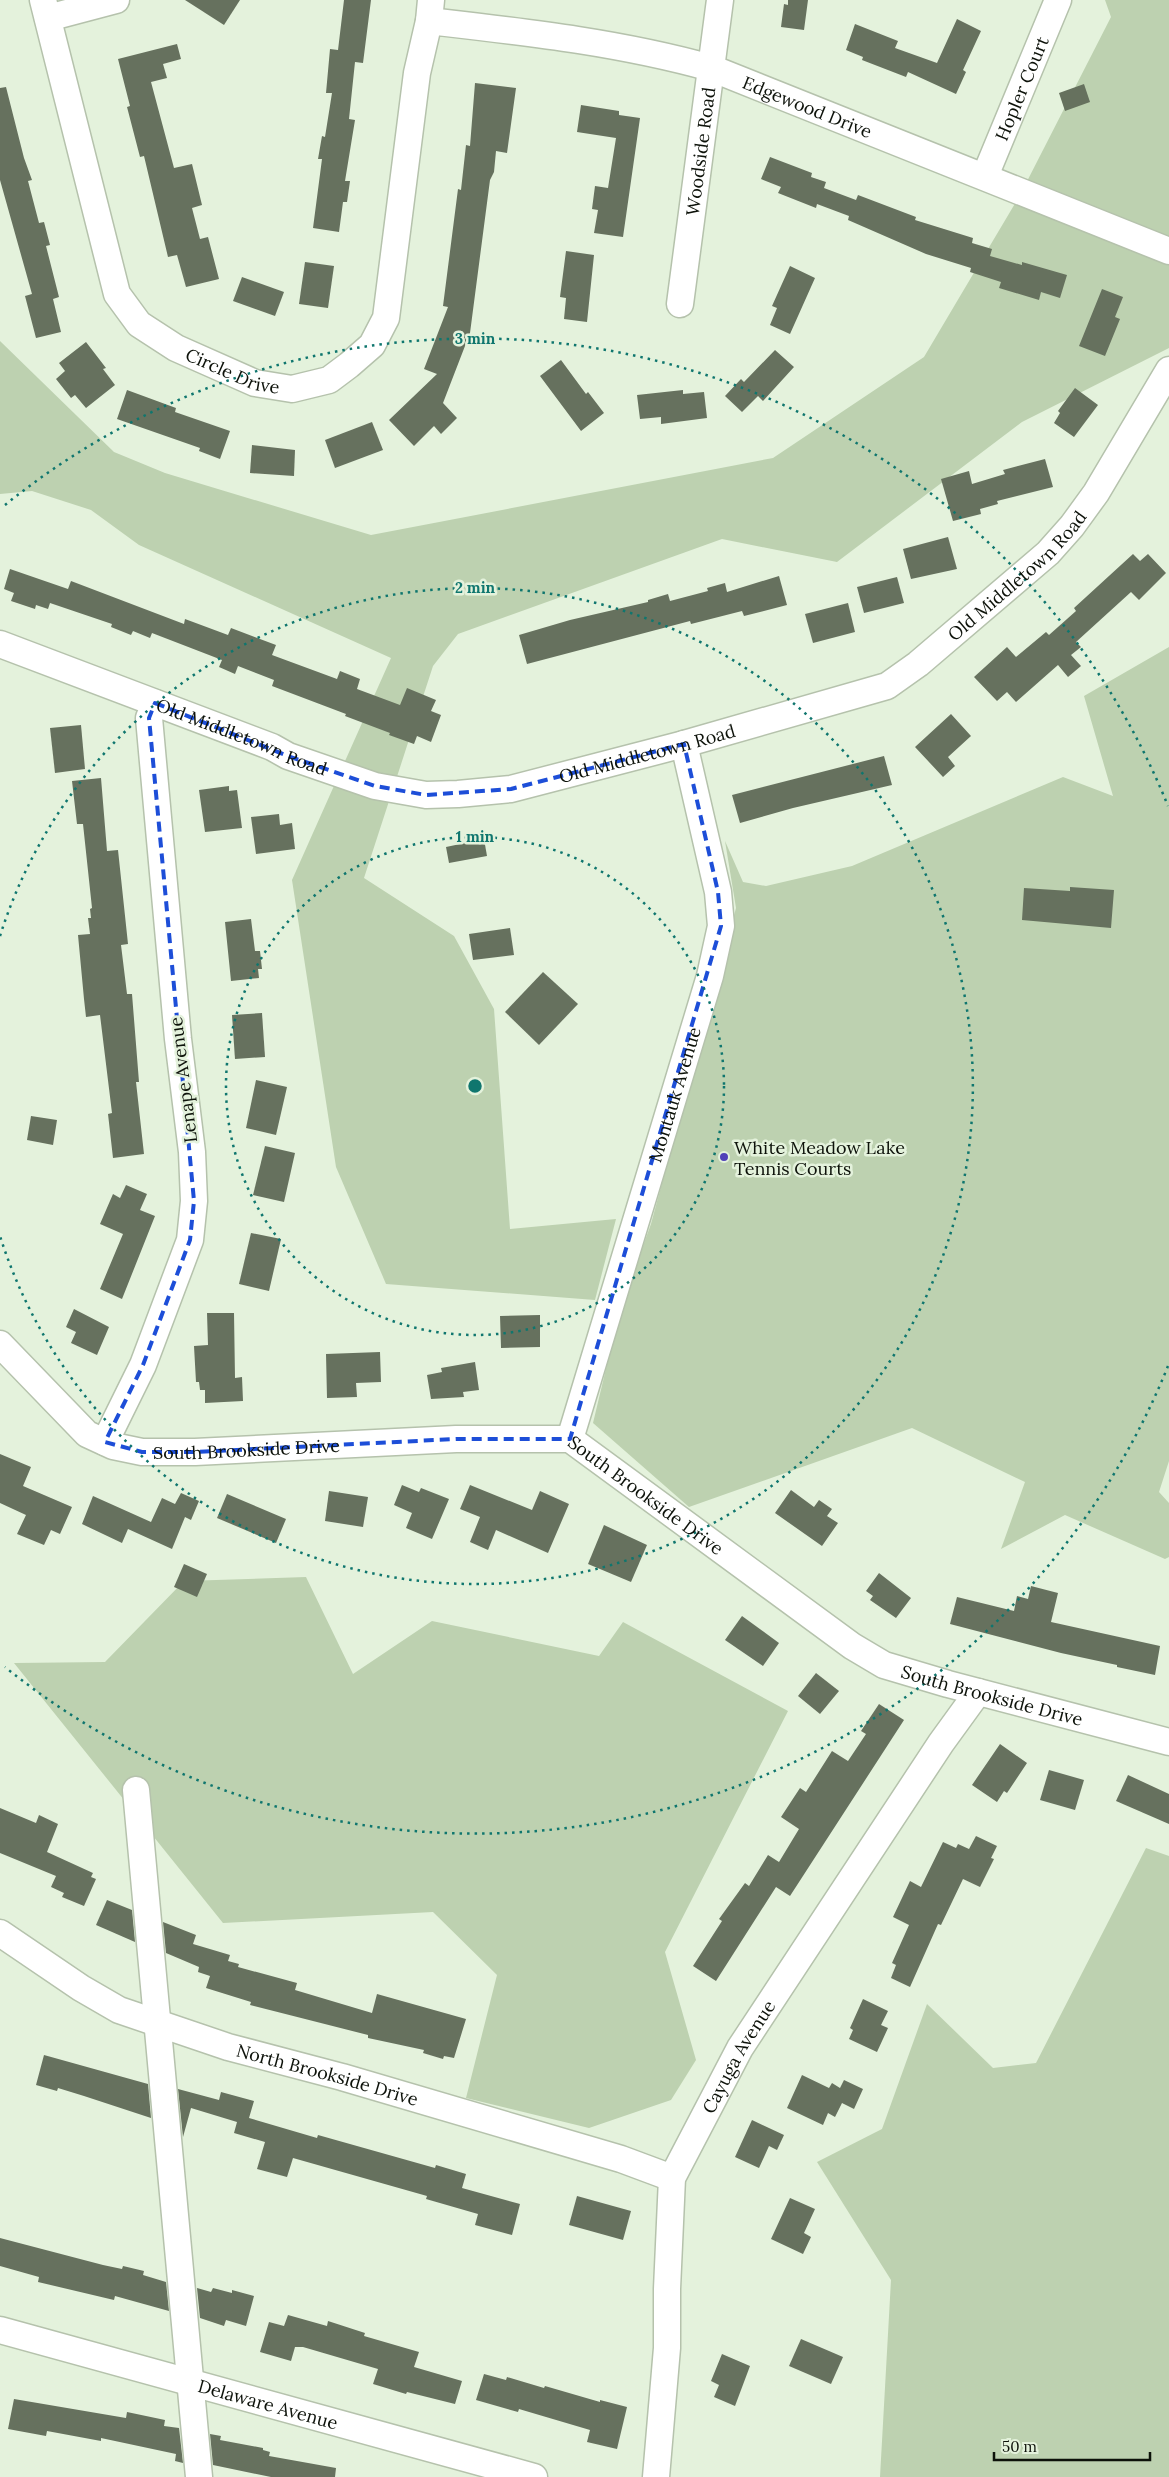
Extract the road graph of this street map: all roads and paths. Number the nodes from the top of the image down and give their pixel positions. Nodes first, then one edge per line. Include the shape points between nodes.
1 (116, 0) edge
2 (720, 0) edge
3 (1058, 0) edge
4 (46, 9) edge
5 (430, 10) edge
6 (711, 68) junction
7 (985, 176) junction
8 (1169, 251) edge
9 (680, 304) dead end
10 (1169, 370) edge
11 (0, 644) edge
12 (155, 703) junction
13 (684, 744) junction
14 (0, 1344) edge
15 (570, 1438) junction
16 (105, 1442) junction
17 (978, 1692) junction
18 (1169, 1742) edge
19 (136, 1790) dead end
20 (0, 1933) edge
21 (159, 2023) junction
22 (672, 2178) junction
23 (0, 2330) edge
24 (191, 2382) junction
25 (200, 2477) edge
26 (534, 2477) edge
27 (656, 2477) edge

1 - 4 street
2 - 6 street, Woodside Road
3 - 7 street, Hopler Court
4 - 5 street, Circle Drive via 117,294 139,324 176,348 255,383 292,389 328,380 349,365 372,345 386,318 417,73
5 - 6 street, Edgewood Drive via 660,54
6 - 7 street, Edgewood Drive
6 - 9 street, Woodside Road
7 - 8 street, Edgewood Drive
10 - 13 street, Old Middletown Road via 1072,526 1048,553 918,664 887,686
11 - 12 street, Old Middletown Road
12 - 13 street, Old Middletown Road via 375,786 426,795 511,789
12 - 16 street, Lenape Avenue via 149,718 150,738 176,1020 192,1152 194,1200 190,1240 142,1365
13 - 15 street, Montauk Avenue via 718,892 721,926 710,976
14 - 16 street, South Brookside Drive via 87,1434
15 - 16 street, South Brookside Drive via 456,1438 151,1452
15 - 17 street, South Brookside Drive via 852,1646 884,1665
17 - 18 street, South Brookside Drive
17 - 22 street, Cayuga Avenue via 740,2048
19 - 21 street
20 - 21 street, North Brookside Drive via 119,2010
21 - 22 street, North Brookside Drive via 228,2047 621,2159
21 - 24 street
22 - 27 street, Cayuga Avenue via 667,2348
23 - 24 street, Delaware Avenue
24 - 25 street
24 - 26 street, Delaware Avenue

